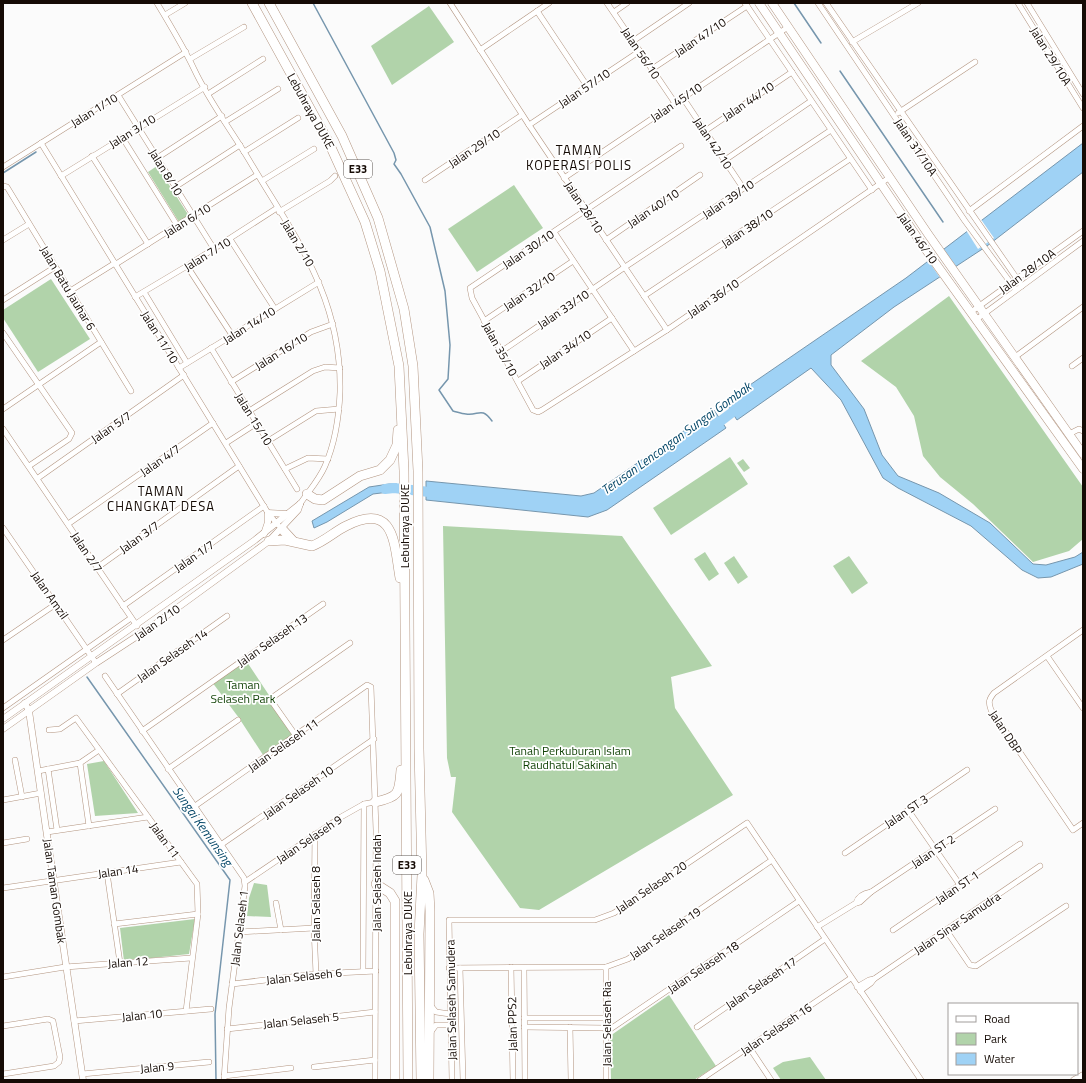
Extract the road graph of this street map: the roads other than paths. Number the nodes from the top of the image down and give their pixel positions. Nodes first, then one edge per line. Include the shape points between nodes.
1 (157, 3) edge
2 (185, 3) edge
3 (252, 3) edge
4 (269, 3) edge
5 (450, 3) edge
6 (549, 3) edge
7 (607, 3) edge
8 (627, 3) edge
9 (688, 3) edge
10 (759, 3) edge
11 (772, 3) edge
12 (818, 3) edge
13 (826, 3) edge
14 (918, 3) edge
15 (1018, 3) edge
16 (1027, 3) edge
17 (746, 4) edge
18 (537, 11) junction
19 (614, 12) junction
20 (165, 15) junction
21 (244, 27) dead end
22 (788, 27) junction
23 (779, 33) junction
24 (769, 39) junction
25 (633, 41) junction
26 (852, 42) junction
27 (480, 50) junction
28 (640, 51) junction
29 (186, 52) junction
30 (190, 59) junction
31 (263, 59) dead end
32 (975, 62) dead end
33 (652, 69) junction
34 (792, 72) junction
35 (587, 86) junction
36 (204, 87) junction
37 (278, 89) dead end
38 (208, 94) junction
39 (1083, 94) edge
40 (118, 95) junction
41 (682, 98) junction
42 (811, 101) junction
43 (675, 103) junction
44 (1083, 108) edge
45 (900, 111) junction
46 (522, 115) junction
47 (894, 115) junction
48 (222, 116) junction
49 (298, 118) dead end
50 (225, 122) junction
51 (529, 125) junction
52 (1083, 126) edge
53 (138, 127) junction
54 (831, 130) junction
55 (705, 131) junction
56 (122, 137) junction
57 (41, 143) junction
58 (240, 145) junction
59 (680, 146) dead end
60 (314, 149) dead end
61 (244, 152) junction
62 (92, 156) junction
63 (157, 158) junction
64 (850, 159) junction
65 (724, 160) junction
66 (3, 167) edge
67 (258, 175) junction
68 (700, 175) dead end
69 (61, 176) junction
70 (335, 176) dead end
71 (564, 178) junction
72 (890, 178) junction
73 (425, 180) dead end
74 (262, 181) junction
75 (881, 184) junction
76 (3, 186) edge
77 (174, 187) junction
78 (743, 188) junction
79 (872, 190) junction
80 (278, 210) junction
81 (586, 210) junction
82 (971, 213) junction
83 (192, 216) junction
84 (29, 224) junction
85 (177, 225) junction
86 (1083, 230) edge
87 (554, 232) junction
88 (230, 239) junction
89 (3, 240) edge
90 (606, 240) junction
91 (1083, 241) edge
92 (148, 244) junction
93 (214, 249) junction
94 (573, 261) junction
95 (115, 264) junction
96 (187, 266) junction
97 (55, 267) junction
98 (625, 267) junction
99 (1017, 279) junction
100 (319, 282) junction
101 (1010, 284) junction
102 (1022, 286) junction
103 (470, 288) joint
104 (593, 289) junction
105 (1016, 290) junction
106 (70, 291) junction
107 (144, 292) junction
108 (135, 296) junction
109 (644, 296) junction
110 (3, 300) edge
111 (979, 306) junction
112 (1083, 307) edge
113 (275, 309) junction
114 (971, 312) junction
115 (984, 314) junction
116 (612, 318) junction
117 (977, 319) junction
118 (484, 321) junction
119 (333, 324) junction
120 (667, 330) junction
121 (3, 333) edge
122 (232, 335) junction
123 (101, 342) junction
124 (211, 348) junction
125 (634, 351) junction
126 (502, 352) junction
127 (1015, 357) junction
128 (1083, 358) edge
129 (187, 363) junction
130 (1072, 366) dead end
131 (179, 368) junction
132 (340, 368) junction
133 (184, 375) junction
134 (518, 381) junction
135 (231, 382) junction
136 (38, 384) junction
137 (131, 392) dead end
138 (400, 396) junction
139 (3, 408) edge
140 (339, 409) junction
141 (533, 410) joint
142 (249, 411) junction
143 (213, 423) junction
144 (257, 423) junction
145 (3, 429) edge
146 (1083, 431) edge
147 (1069, 434) junction
148 (268, 441) junction
149 (226, 443) junction
150 (1083, 454) edge
151 (328, 459) junction
152 (29, 466) junction
153 (239, 466) junction
154 (285, 469) junction
155 (1083, 469) edge
156 (37, 477) junction
157 (297, 489) dead end
158 (307, 494) junction
159 (300, 504) junction
160 (264, 506) junction
161 (268, 513) junction
162 (287, 514) junction
163 (68, 524) junction
164 (279, 526) junction
165 (3, 528) edge
166 (266, 538) junction
167 (293, 540) junction
168 (98, 567) junction
169 (56, 604) junction
170 (323, 604) dead end
171 (404, 604) junction
172 (123, 606) junction
173 (227, 616) dead end
174 (131, 618) junction
175 (137, 626) junction
176 (1083, 630) edge
177 (4, 637) edge
178 (350, 643) dead end
179 (86, 649) junction
180 (1047, 656) junction
181 (92, 657) junction
182 (96, 663) junction
183 (105, 676) dead end
184 (371, 687) joint
185 (117, 694) junction
186 (25, 703) junction
187 (3, 708) edge
188 (1083, 708) edge
189 (29, 710) junction
190 (3, 719) edge
191 (238, 720) dead end
192 (3, 729) edge
193 (49, 730) dead end
194 (406, 730) junction
195 (142, 731) junction
196 (296, 736) junction
197 (374, 739) junction
198 (99, 750) junction
199 (15, 760) dead end
200 (80, 763) junction
201 (168, 768) junction
202 (48, 769) junction
203 (967, 770) dead end
204 (38, 771) junction
205 (41, 793) junction
206 (22, 797) junction
207 (3, 800) edge
208 (375, 802) junction
209 (364, 804) junction
210 (195, 806) junction
211 (995, 809) dead end
212 (908, 810) junction
213 (148, 817) junction
214 (1083, 823) edge
215 (89, 826) junction
216 (57, 830) junction
217 (47, 832) junction
218 (315, 834) junction
219 (27, 839) dead end
220 (3, 843) edge
221 (222, 844) junction
222 (1020, 844) dead end
223 (935, 849) junction
224 (845, 852) dead end
225 (772, 860) junction
226 (181, 862) junction
227 (1040, 866) dead end
228 (107, 873) junction
229 (422, 875) junction
230 (54, 880) junction
231 (245, 882) junction
232 (376, 884) junction
233 (960, 885) junction
234 (3, 888) edge
235 (800, 901) junction
236 (276, 903) dead end
237 (1066, 906) dead end
238 (198, 914) junction
239 (450, 920) joint
240 (114, 924) junction
241 (817, 927) junction
242 (314, 928) junction
243 (281, 930) junction
244 (893, 930) dead end
245 (946, 930) junction
246 (240, 932) junction
247 (825, 939) junction
248 (192, 958) junction
249 (120, 963) junction
250 (65, 967) junction
251 (606, 967) junction
252 (449, 968) junction
253 (460, 968) junction
254 (511, 968) junction
255 (524, 968) junction
256 (363, 971) junction
257 (376, 971) junction
258 (316, 974) junction
259 (3, 978) edge
260 (852, 978) junction
261 (232, 984) junction
262 (859, 989) junction
263 (429, 1002) junction
264 (211, 1009) dead end
265 (186, 1010) junction
266 (375, 1012) junction
267 (450, 1014) junction
268 (524, 1018) junction
269 (606, 1018) junction
270 (74, 1021) junction
271 (450, 1025) junction
272 (3, 1026) edge
273 (697, 1027) dead end
274 (524, 1028) junction
275 (570, 1028) junction
276 (227, 1029) junction
277 (606, 1030) junction
278 (428, 1036) junction
279 (748, 1048) junction
280 (376, 1060) junction
281 (209, 1062) dead end
282 (314, 1067) dead end
283 (291, 1068) dead end
284 (3, 1074) edge
285 (1083, 1076) edge
286 (82, 1077) edge
287 (224, 1078) edge
288 (375, 1080) edge
289 (395, 1080) edge
290 (408, 1080) edge
291 (421, 1080) edge
292 (429, 1080) edge
293 (452, 1080) edge
294 (463, 1080) edge
295 (513, 1080) edge
296 (525, 1080) edge
297 (570, 1080) edge
298 (606, 1080) edge
299 (700, 1080) edge
300 (771, 1080) edge
301 (921, 1080) edge
302 (1074, 1080) edge

1 - 20 street, Jalan 2/10
2 - 20 street
3 - 138 highway, Lebuhraya DUKE / E33 via 329,143 365,222 390,313 399,366
4 - 229 highway, Lebuhraya DUKE / E33 via 342,136 378,218 404,309 413,366 418,471
5 - 27 street, Jalan 28/10
6 - 18 street
7 - 19 street, Jalan 56/10
8 - 19 street
9 - 25 street
10 - 23 main road, Jalan 46/10
11 - 22 main road, Jalan 46/10
12 - 47 street, Jalan 31/10A
13 - 26 street, Jalan 31/10A
14 - 26 street
15 - 44 street, Jalan 29/10A
16 - 39 street, Jalan 29/10A
17 - 24 street
17 - 33 street, Jalan 47/10
18 - 27 street
18 - 35 street
19 - 25 street, Jalan 56/10
20 - 29 street, Jalan 2/10
21 - 30 street
22 - 23 street, Jalan 45/10
22 - 72 main road, Jalan 46/10
23 - 24 street, Jalan 45/10
23 - 75 main road, Jalan 46/10
24 - 34 street
24 - 41 street, Jalan 45/10
25 - 28 street, Jalan 56/10
26 - 45 street, Jalan 31/10A
27 - 46 street, Jalan 28/10
28 - 33 street, Jalan 56/10
28 - 35 street, Jalan 57/10
29 - 30 street, Jalan 2/10
29 - 40 street, Jalan 1/10
30 - 36 street, Jalan 2/10
31 - 38 street
32 - 45 street
33 - 43 street, Jalan 56/10
34 - 42 street
34 - 55 street, Jalan 44/10
35 - 51 street, Jalan 57/10
36 - 38 street, Jalan 2/10
36 - 53 street, Jalan 3/10
37 - 50 street
38 - 48 street, Jalan 2/10
40 - 53 street, Jalan 8/10
40 - 57 street, Jalan 1/10
41 - 43 street, Jalan 45/10
41 - 55 street, Jalan 42/10
42 - 54 street
42 - 65 street
43 - 71 street, Jalan 45/10
45 - 47 street
45 - 82 street, Jalan 31/10A
46 - 51 street, Jalan 28/10
46 - 73 street, Jalan 29/10
47 - 101 street, Jalan 31/10A
48 - 50 street, Jalan 2/10
48 - 63 street
49 - 61 street
50 - 58 street, Jalan 2/10
51 - 71 street, Jalan 28/10
52 - 82 street
53 - 56 street, Jalan 3/10
53 - 63 street, Jalan 8/10
54 - 64 street
54 - 78 street, Jalan 39/10
55 - 65 street, Jalan 42/10
56 - 62 street, Jalan 3/10
56 - 85 street
57 - 66 street, Jalan 1/10
57 - 69 street, Jalan 11/10
58 - 61 street, Jalan 2/10
58 - 77 street
59 - 81 street, Jalan 30/10
60 - 74 street
61 - 67 street, Jalan 2/10
62 - 69 street, Jalan 3/10
62 - 92 street
63 - 77 street, Jalan 8/10
64 - 79 street
64 - 109 street, Jalan 38/10
65 - 78 street, Jalan 42/10
67 - 74 street, Jalan 2/10
67 - 83 street, Jalan 6/10
68 - 90 street, Jalan 40/10
69 - 95 street, Jalan 11/10
70 - 80 street, Jalan 7/10
71 - 81 street, Jalan 28/10
72 - 75 street, Jalan 36/10
72 - 111 main road, Jalan 46/10
74 - 80 street, Jalan 2/10
75 - 79 street, Jalan 36/10
75 - 114 main road, Jalan 46/10
76 - 84 street, Jalan Batu Jauhar 6
77 - 83 street, Jalan 8/10
78 - 98 street, Jalan 39/10
79 - 120 street, Jalan 36/10
80 - 88 street, Jalan 7/10
80 - 100 street, Jalan 2/10 via 304,250
81 - 87 street, Jalan 30/10
81 - 90 street, Jalan 28/10
82 - 99 street, Jalan 31/10A
83 - 85 street, Jalan 6/10
83 - 93 street, Jalan 8/10
84 - 89 street
84 - 97 street, Jalan Batu Jauhar 6
85 - 92 street, Jalan 6/10
86 - 99 street, Jalan 28/10A
87 - 94 street
87 - 103 street, Jalan 30/10
88 - 93 street, Jalan 7/10
88 - 113 street
90 - 98 street, Jalan 28/10
91 - 102 street, Jalan 28/10A
92 - 95 street, Jalan 6/10
93 - 96 street, Jalan 7/10
94 - 104 street
94 - 118 street, Jalan 32/10
95 - 106 street, Jalan 6/10
95 - 108 street, Jalan 11/10
96 - 107 street, Jalan 7/10
96 - 122 street
97 - 106 street, Jalan Batu Jauhar 6
97 - 110 street
98 - 104 street, Jalan 33/10
98 - 109 street, Jalan 28/10
99 - 101 street, Jalan 28/10A
99 - 102 street, Jalan 31/10A
100 - 113 street, Jalan 14/10
100 - 119 street, Jalan 2/10
101 - 105 street, Jalan 31/10A
101 - 111 street, Jalan 28/10A
102 - 105 street, Jalan 28/10A
103 - 118 street, Jalan 35/10 via 472,298
104 - 116 street
104 - 126 street, Jalan 33/10
105 - 115 street, Jalan 28/10A
106 - 123 street, Jalan Batu Jauhar 6
107 - 108 street, Jalan 7/10
107 - 129 street
108 - 131 street, Jalan 11/10
109 - 120 street, Jalan 28/10
111 - 114 street, Jalan 28/10A
111 - 115 main road, Jalan 46/10
112 - 127 street
113 - 122 street, Jalan 14/10
114 - 117 main road, Jalan 46/10
115 - 117 street, Jalan 28/10A
115 - 127 main road, Jalan 46/10
116 - 125 street
116 - 134 street, Jalan 34/10
117 - 155 main road, Jalan 46/10
118 - 126 street, Jalan 35/10
119 - 132 street, Jalan 2/10
119 - 135 street, Jalan 16/10 via 312,332
120 - 125 street, Jalan 36/10
121 - 136 street
122 - 124 street, Jalan 14/10
123 - 136 street
123 - 137 street, Jalan Batu Jauhar 6
124 - 129 street, Jalan 14/10
124 - 135 street, Jalan 15/10
125 - 141 street, Jalan 36/10 via 542,410
126 - 134 street, Jalan 35/10
127 - 147 main road, Jalan 46/10
128 - 130 street
129 - 131 street, Jalan 14/10
131 - 133 street, Jalan 11/10
132 - 140 street, Jalan 2/10
132 - 142 street via 324,367 313,371
133 - 143 street, Jalan 11/10
133 - 156 street, Jalan 5/7
134 - 141 street, Jalan 35/10
135 - 142 street, Jalan 15/10
136 - 139 street
136 - 152 street via 72,433 69,438
138 - 158 highway via 397,445 390,460 380,470 356,479 326,498 319,500
138 - 171 highway, Lebuhraya DUKE / E33 via 405,505
140 - 148 street via 316,411
140 - 151 street, Jalan 2/10 via 336,432
142 - 144 street, Jalan 15/10
143 - 149 street, Jalan 11/10
143 - 163 street, Jalan 4/7
144 - 148 street, Jalan 15/10
144 - 149 street
145 - 152 street, Jalan 2/7
146 - 147 street via 1081,429
147 - 150 main road, Jalan 46/10
148 - 154 street, Jalan 15/10
149 - 153 street, Jalan 11/10
151 - 154 street via 308,458
151 - 158 street, Jalan 2/10
152 - 156 street, Jalan 2/7
153 - 160 street, Jalan 11/10
153 - 168 street, Jalan 3/7
154 - 157 street, Jalan 15/10
156 - 163 street, Jalan 2/7
158 - 159 street, Jalan 2/10
159 - 162 street, Jalan 2/10
159 - 164 street, Jalan 2/10 via 298,510
160 - 161 street, Jalan 11/10
160 - 172 street, Jalan 1/7
161 - 162 street
161 - 164 street, Jalan 11/10
161 - 166 street
162 - 164 street, Jalan 2/10
163 - 168 street, Jalan 2/7
164 - 166 street, Jalan 2/10
164 - 167 highway
165 - 169 street, Jalan Amzil
166 - 167 highway
166 - 175 street, Jalan 2/10
166 - 182 street, Jalan 2/10 via 151,627
167 - 171 highway via 312,546 355,522 374,519 384,521 392,535
168 - 172 street, Jalan 2/7
169 - 177 street
169 - 179 street, Jalan Amzil
170 - 195 street, Jalan Selaseh 13
171 - 194 highway, Lebuhraya DUKE / E33
172 - 174 street, Jalan 2/7
173 - 185 street, Jalan Selaseh 14
174 - 175 street, Jalan 2/7
174 - 179 street
175 - 181 street, Jalan 2/10
176 - 180 street, Jalan DBP
178 - 196 street via 270,699
179 - 181 street, Jalan Amzil
179 - 187 street
180 - 188 street
180 - 214 street, Jalan DBP via 994,693 989,699 989,704 1073,830
181 - 182 street, Jalan Amzil
181 - 186 street, Jalan 2/10
182 - 189 street, Jalan 2/10
183 - 185 street, Jalan Selaseh 1
184 - 196 street, Jalan Selaseh 11 via 366,685
184 - 197 street, Jalan Selaseh Indah
185 - 195 street, Jalan Selaseh 1
186 - 189 street, Jalan Taman Gombak
186 - 190 street, Jalan 2/10
189 - 192 street, Jalan 2/10
189 - 204 street, Jalan Taman Gombak
191 - 201 street
193 - 198 street, Jalan 11 via 60,729 76,718
194 - 208 highway via 399,790 391,799
194 - 290 highway, Lebuhraya DUKE / E33
195 - 201 street, Jalan Selaseh 1
196 - 210 street, Jalan Selaseh 11
197 - 208 street, Jalan Selaseh Indah
197 - 221 street, Jalan Selaseh 10
198 - 200 street
198 - 213 street, Jalan 11
199 - 206 street
200 - 202 street
200 - 215 street
201 - 210 street, Jalan Selaseh 1
202 - 204 street
202 - 216 street
203 - 212 street, Jalan ST 3
204 - 205 street, Jalan Taman Gombak
205 - 206 street
205 - 217 street, Jalan Taman Gombak
206 - 207 street
208 - 209 street, Jalan Selaseh 9
208 - 232 street, Jalan Selaseh Indah
209 - 218 street, Jalan Selaseh 9
209 - 256 street, Jalan Selaseh Indah
210 - 221 street, Jalan Selaseh 1
211 - 223 street, Jalan ST 2
212 - 223 street
212 - 224 street, Jalan ST 3
213 - 215 street
213 - 226 street, Jalan 11
215 - 216 street
216 - 217 street
217 - 230 street, Jalan Taman Gombak
218 - 231 street, Jalan Selaseh 9
218 - 242 street, Jalan Selaseh 8
219 - 220 street
221 - 231 street, Jalan Selaseh 1 via 242,873
222 - 233 street, Jalan ST 1
223 - 233 street
223 - 241 street, Jalan ST 2
225 - 235 street
225 - 239 street, Jalan Selaseh 20 via 747,823 614,913 595,920
225 - 251 street, Jalan Selaseh 19 via 628,959
226 - 228 street, Jalan 14
226 - 238 street, Jalan 11 via 198,888
227 - 245 street, Jalan Sinar Samudra
228 - 230 street, Jalan 14
228 - 240 street
229 - 263 highway via 430,899
229 - 291 highway, Lebuhraya DUKE / E33
230 - 234 street, Jalan 14
230 - 250 street, Jalan Taman Gombak
231 - 246 street, Jalan Selaseh 1
232 - 257 street, Jalan Selaseh Indah
232 - 289 highway via 390,893 395,901
233 - 244 street, Jalan ST 1
235 - 241 street
235 - 277 street, Jalan Selaseh 18
236 - 243 street
237 - 245 street via 976,966 970,965
238 - 240 street
238 - 248 street, Jalan 11
239 - 252 street, Jalan Selaseh Samudera
240 - 249 street
241 - 247 street
242 - 243 street
242 - 258 street, Jalan Selaseh 8
243 - 246 street
245 - 262 street, Jalan Sinar Samudra
246 - 261 street, Jalan Selaseh 1
247 - 260 street
247 - 273 street, Jalan Selaseh 17
248 - 249 street, Jalan 12
248 - 265 street, Jalan 11
249 - 250 street, Jalan 12
250 - 259 street, Jalan 12
250 - 270 street, Jalan Taman Gombak
251 - 255 street, Jalan Selaseh 19
251 - 269 street, Jalan Selaseh Ria
252 - 253 street, Jalan Selaseh 19
252 - 267 street, Jalan Selaseh Samudera
253 - 254 street, Jalan Selaseh 19
253 - 294 street
254 - 255 street, Jalan Selaseh 19
254 - 295 street, Jalan PPS2
255 - 268 street
256 - 257 street, Jalan Selaseh 6
256 - 258 street, Jalan Selaseh 6
257 - 266 street, Jalan Selaseh Indah
258 - 261 street, Jalan Selaseh 6
260 - 262 street
260 - 279 street, Jalan Selaseh 16
261 - 276 street, Jalan Selaseh 1
262 - 301 street
263 - 267 street via 436,1012
263 - 278 highway
264 - 265 street, Jalan 10
265 - 270 street, Jalan 10
266 - 276 street, Jalan Selaseh 5
266 - 280 street, Jalan Selaseh Indah
267 - 271 street, Jalan Selaseh Samudera
268 - 269 street
268 - 274 street
269 - 277 street, Jalan Selaseh Ria
270 - 286 street, Jalan Taman Gombak
271 - 278 street via 436,1025
271 - 293 street, Jalan Selaseh Samudera
272 - 284 street via 48,1019 53,1021 60,1056 59,1062 54,1066
274 - 275 street
274 - 296 street
275 - 277 street
275 - 297 street
276 - 287 street, Jalan Selaseh 1
277 - 298 street, Jalan Selaseh Ria
278 - 292 highway
279 - 299 street, Jalan Selaseh 16
279 - 300 street
280 - 282 street
280 - 288 street, Jalan Selaseh Indah
281 - 286 street, Jalan 9
283 - 287 street
285 - 302 street

